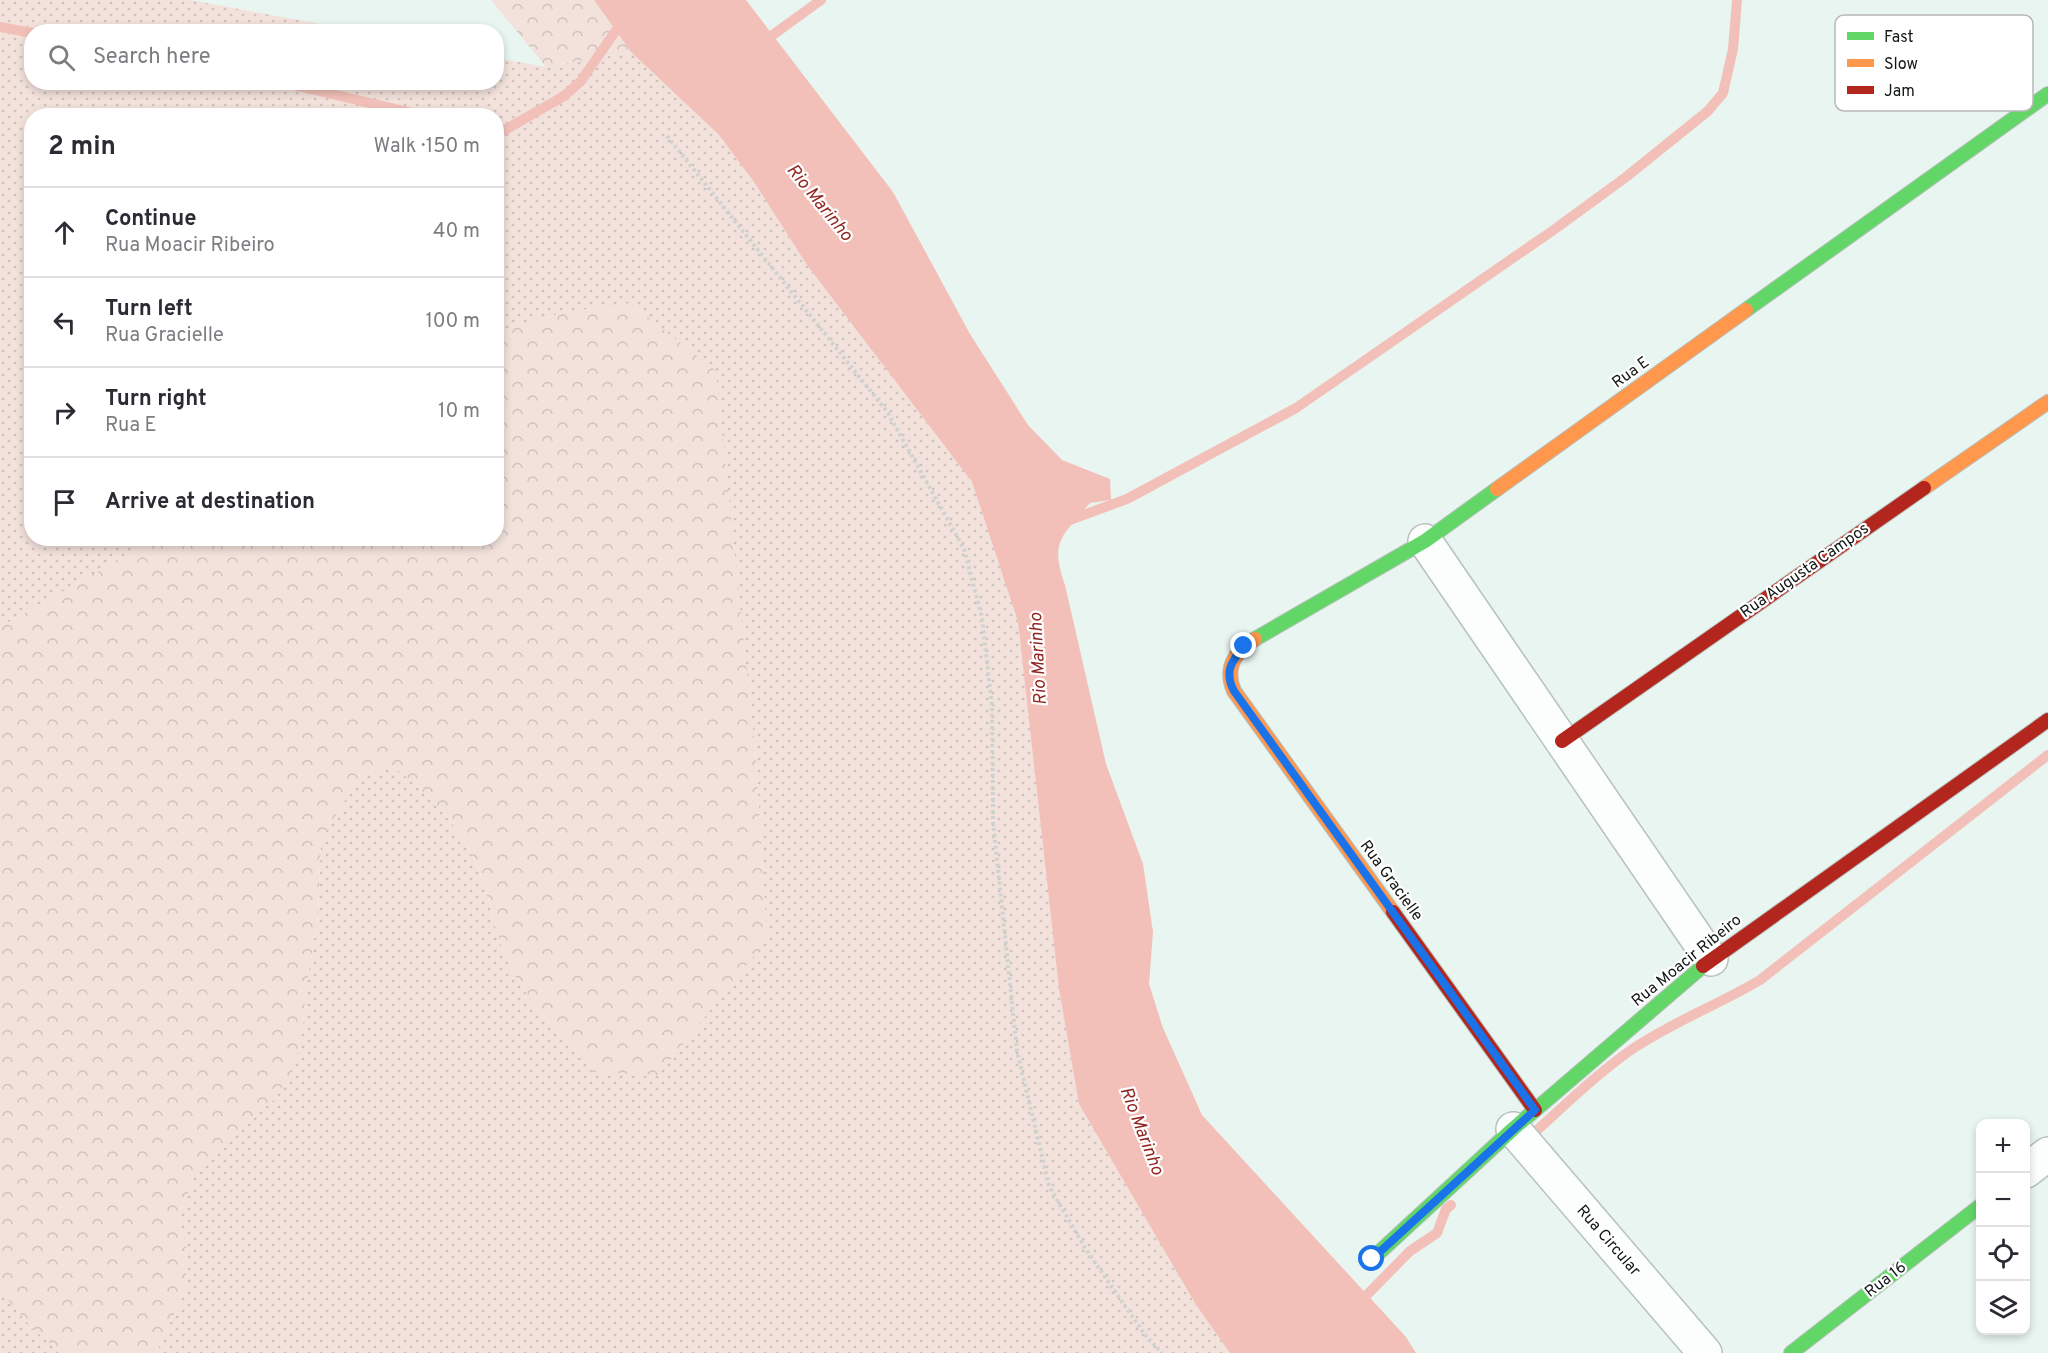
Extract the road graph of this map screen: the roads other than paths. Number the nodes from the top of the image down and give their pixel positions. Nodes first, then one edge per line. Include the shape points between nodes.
1 (2048, 94) edge
2 (2033, 105) edge
3 (2024, 111) edge
4 (2048, 402) edge
5 (1425, 541) junction
6 (1228, 669) joint
7 (2048, 720) edge
8 (1562, 741) junction
9 (1711, 959) junction
10 (1526, 1134) junction
11 (2048, 1154) edge
12 (2030, 1167) edge
13 (1976, 1209) edge
14 (1372, 1259) dead end
15 (1704, 1353) edge
16 (1791, 1353) edge

1 - 2 street, Rua E
3 - 5 street, Rua E
4 - 8 street, Rua Augusta Campos
5 - 6 street, Rua E via 1244,646
5 - 8 street
6 - 10 street, Rua Gracielle via 1234,691
7 - 9 street, Rua Moacir Ribeiro
8 - 9 street
9 - 10 street, Rua Moacir Ribeiro
10 - 14 street, Rua Moacir Ribeiro
10 - 15 street, Rua Circular
11 - 12 street
13 - 16 street, Rua 16

